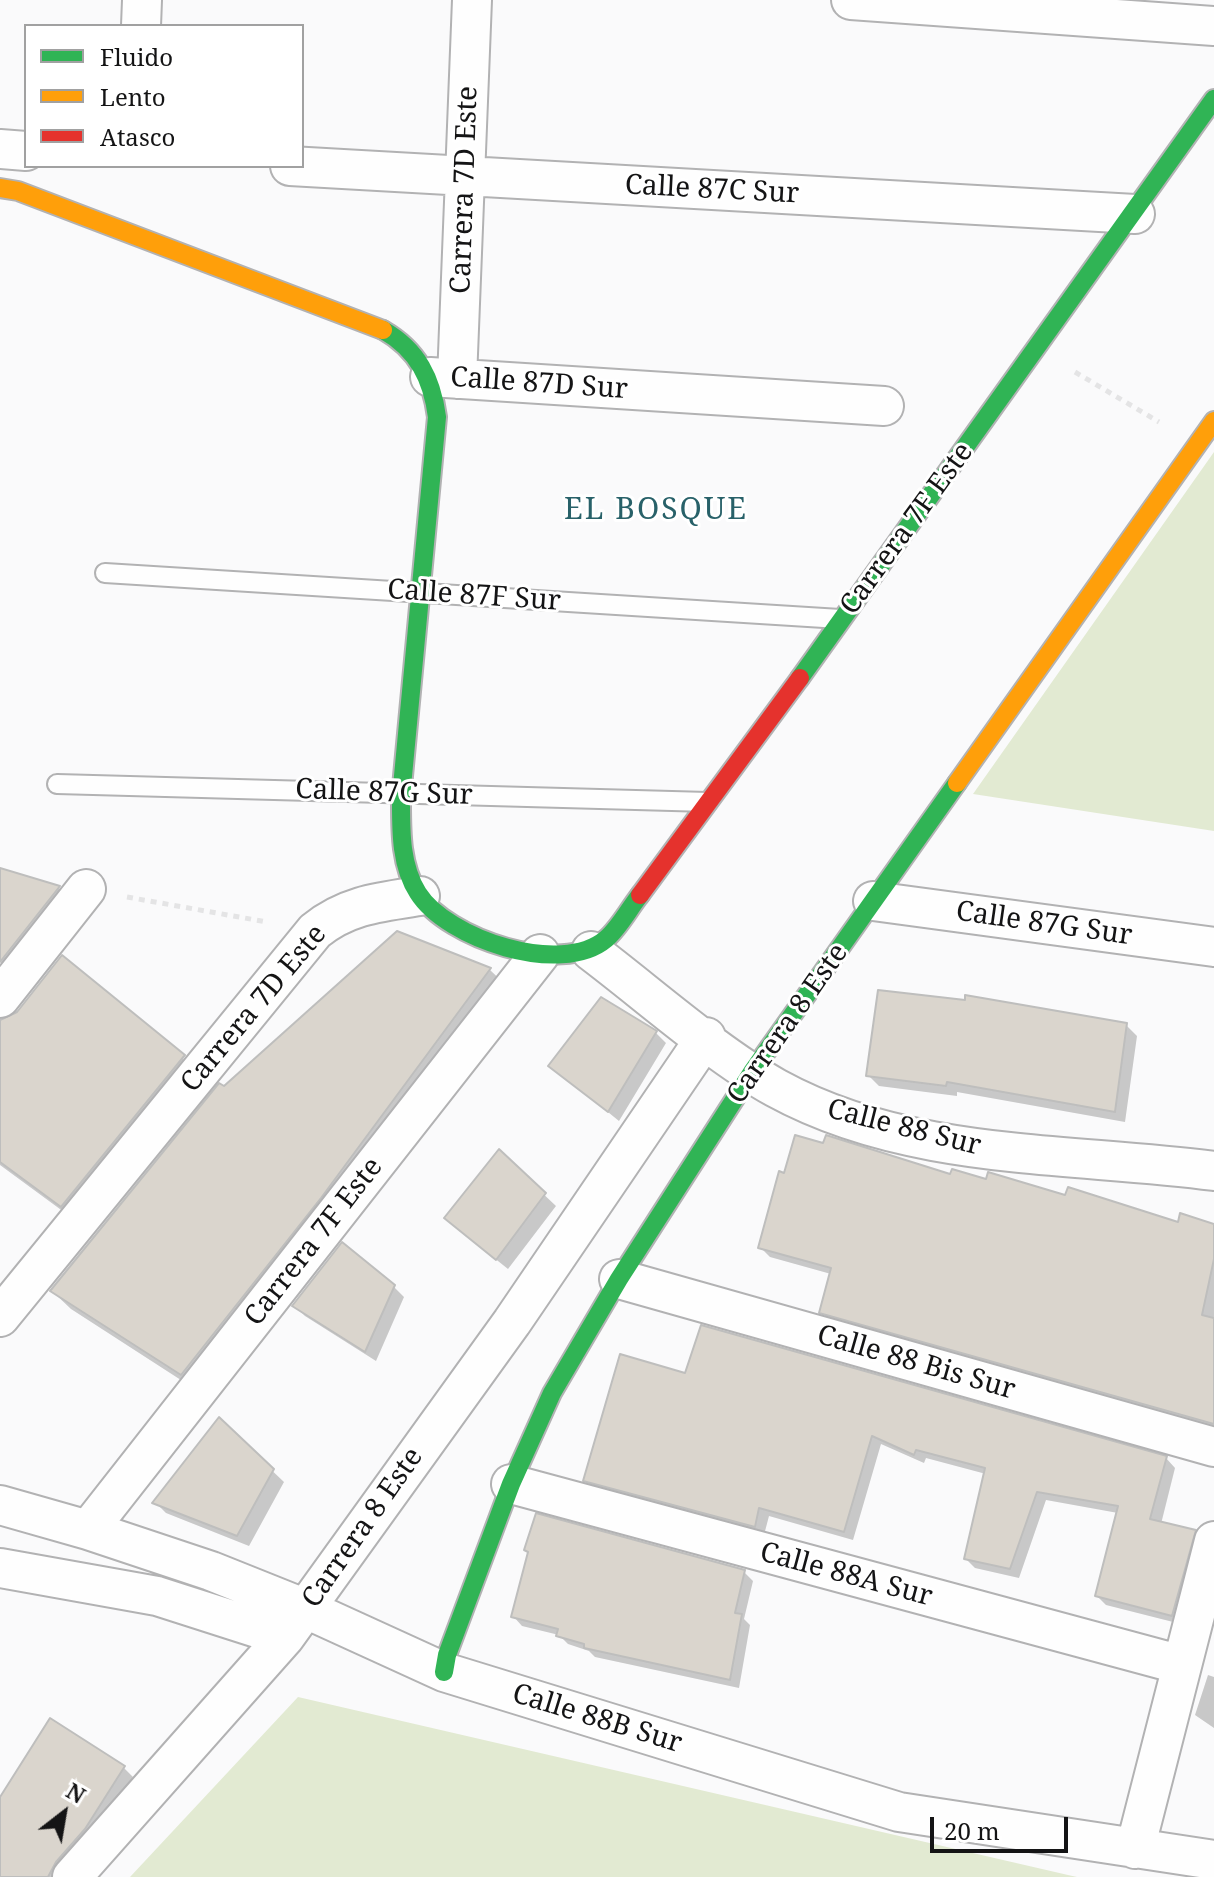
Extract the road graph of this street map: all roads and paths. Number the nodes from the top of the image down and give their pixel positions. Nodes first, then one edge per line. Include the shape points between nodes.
1 (142, 0) edge
2 (472, 0) edge
3 (851, 0) edge
4 (141, 24) edge
5 (1214, 26) edge
6 (1214, 99) edge
7 (0, 149) edge
8 (24, 151) edge
9 (304, 167) edge
10 (466, 176) junction
11 (0, 188) edge
12 (1135, 214) junction
13 (1037, 349) junction
14 (444, 378) junction
15 (884, 406) dead end
16 (1214, 421) edge
17 (1198, 445) junction
18 (105, 573) dead end
19 (422, 593) junction
20 (843, 619) junction
21 (57, 784) dead end
22 (402, 793) junction
23 (711, 802) junction
24 (86, 889) joint
25 (420, 896) junction
26 (873, 901) junction
27 (315, 931) junction
28 (1214, 947) edge
29 (591, 951) junction
30 (540, 954) junction
31 (0, 998) edge
32 (706, 1037) junction
33 (752, 1072) junction
34 (1214, 1171) edge
35 (619, 1279) junction
36 (0, 1317) edge
37 (1214, 1447) edge
38 (511, 1484) junction
39 (0, 1505) edge
40 (88, 1530) junction
41 (1214, 1541) edge
42 (0, 1568) edge
43 (296, 1623) junction
44 (1182, 1665) junction
45 (444, 1672) junction
46 (1135, 1849) junction
47 (1214, 1860) edge
48 (72, 1877) edge

1 - 4 street
2 - 10 street, Carrera 7D Este
3 - 5 street
6 - 12 street, Carrera 7F Este
7 - 8 street
9 - 10 street, Calle 87C Sur
10 - 12 street, Calle 87C Sur
10 - 14 street, Carrera 7D Este
11 - 14 street, Calle 87D Sur via 386,331
12 - 13 street, Carrera 7F Este
13 - 17 path
13 - 20 street, Carrera 7F Este
14 - 15 street, Calle 87D Sur
14 - 19 street, Carrera 7D Este
16 - 17 street, Carrera 8 Este
17 - 26 street, Carrera 8 Este
18 - 19 lane, Calle 87F Sur
19 - 20 lane, Calle 87F Sur
19 - 22 street, Carrera 7D Este
20 - 23 street, Carrera 7F Este
21 - 22 lane, Calle 87G Sur
22 - 23 lane, Calle 87G Sur
22 - 25 street, Carrera 7D Este via 404,859
23 - 29 street, Carrera 7F Este via 607,938
24 - 27 path
24 - 31 street
25 - 27 street, Carrera 7D Este via 363,905 334,915
25 - 30 street via 451,925 477,939
26 - 28 street, Calle 87G Sur
26 - 33 street, Carrera 8 Este
27 - 36 street, Carrera 7D Este
29 - 30 street
29 - 32 street, Calle 88 Sur
30 - 40 street, Carrera 7F Este
32 - 33 street, Calle 88 Sur
32 - 43 street, Carrera 8 Este via 512,1322
33 - 34 street, Calle 88 Sur via 807,1102 870,1125 928,1138 998,1152
33 - 35 street, Carrera 8 Este
35 - 37 street, Calle 88 Bis Sur
35 - 38 street, Carrera 8 Este via 552,1393
38 - 44 street, Calle 88A Sur
38 - 45 street, Carrera 8 Este
39 - 40 street, Calle 88B Sur
40 - 43 street, Calle 88B Sur
41 - 44 street
42 - 43 street, Calle 88B Sur
43 - 45 street, Calle 88B Sur
43 - 48 street, Carrera 8 Este
44 - 46 street
45 - 46 street, Calle 88B Sur via 899,1812
46 - 47 street, Calle 88B Sur

